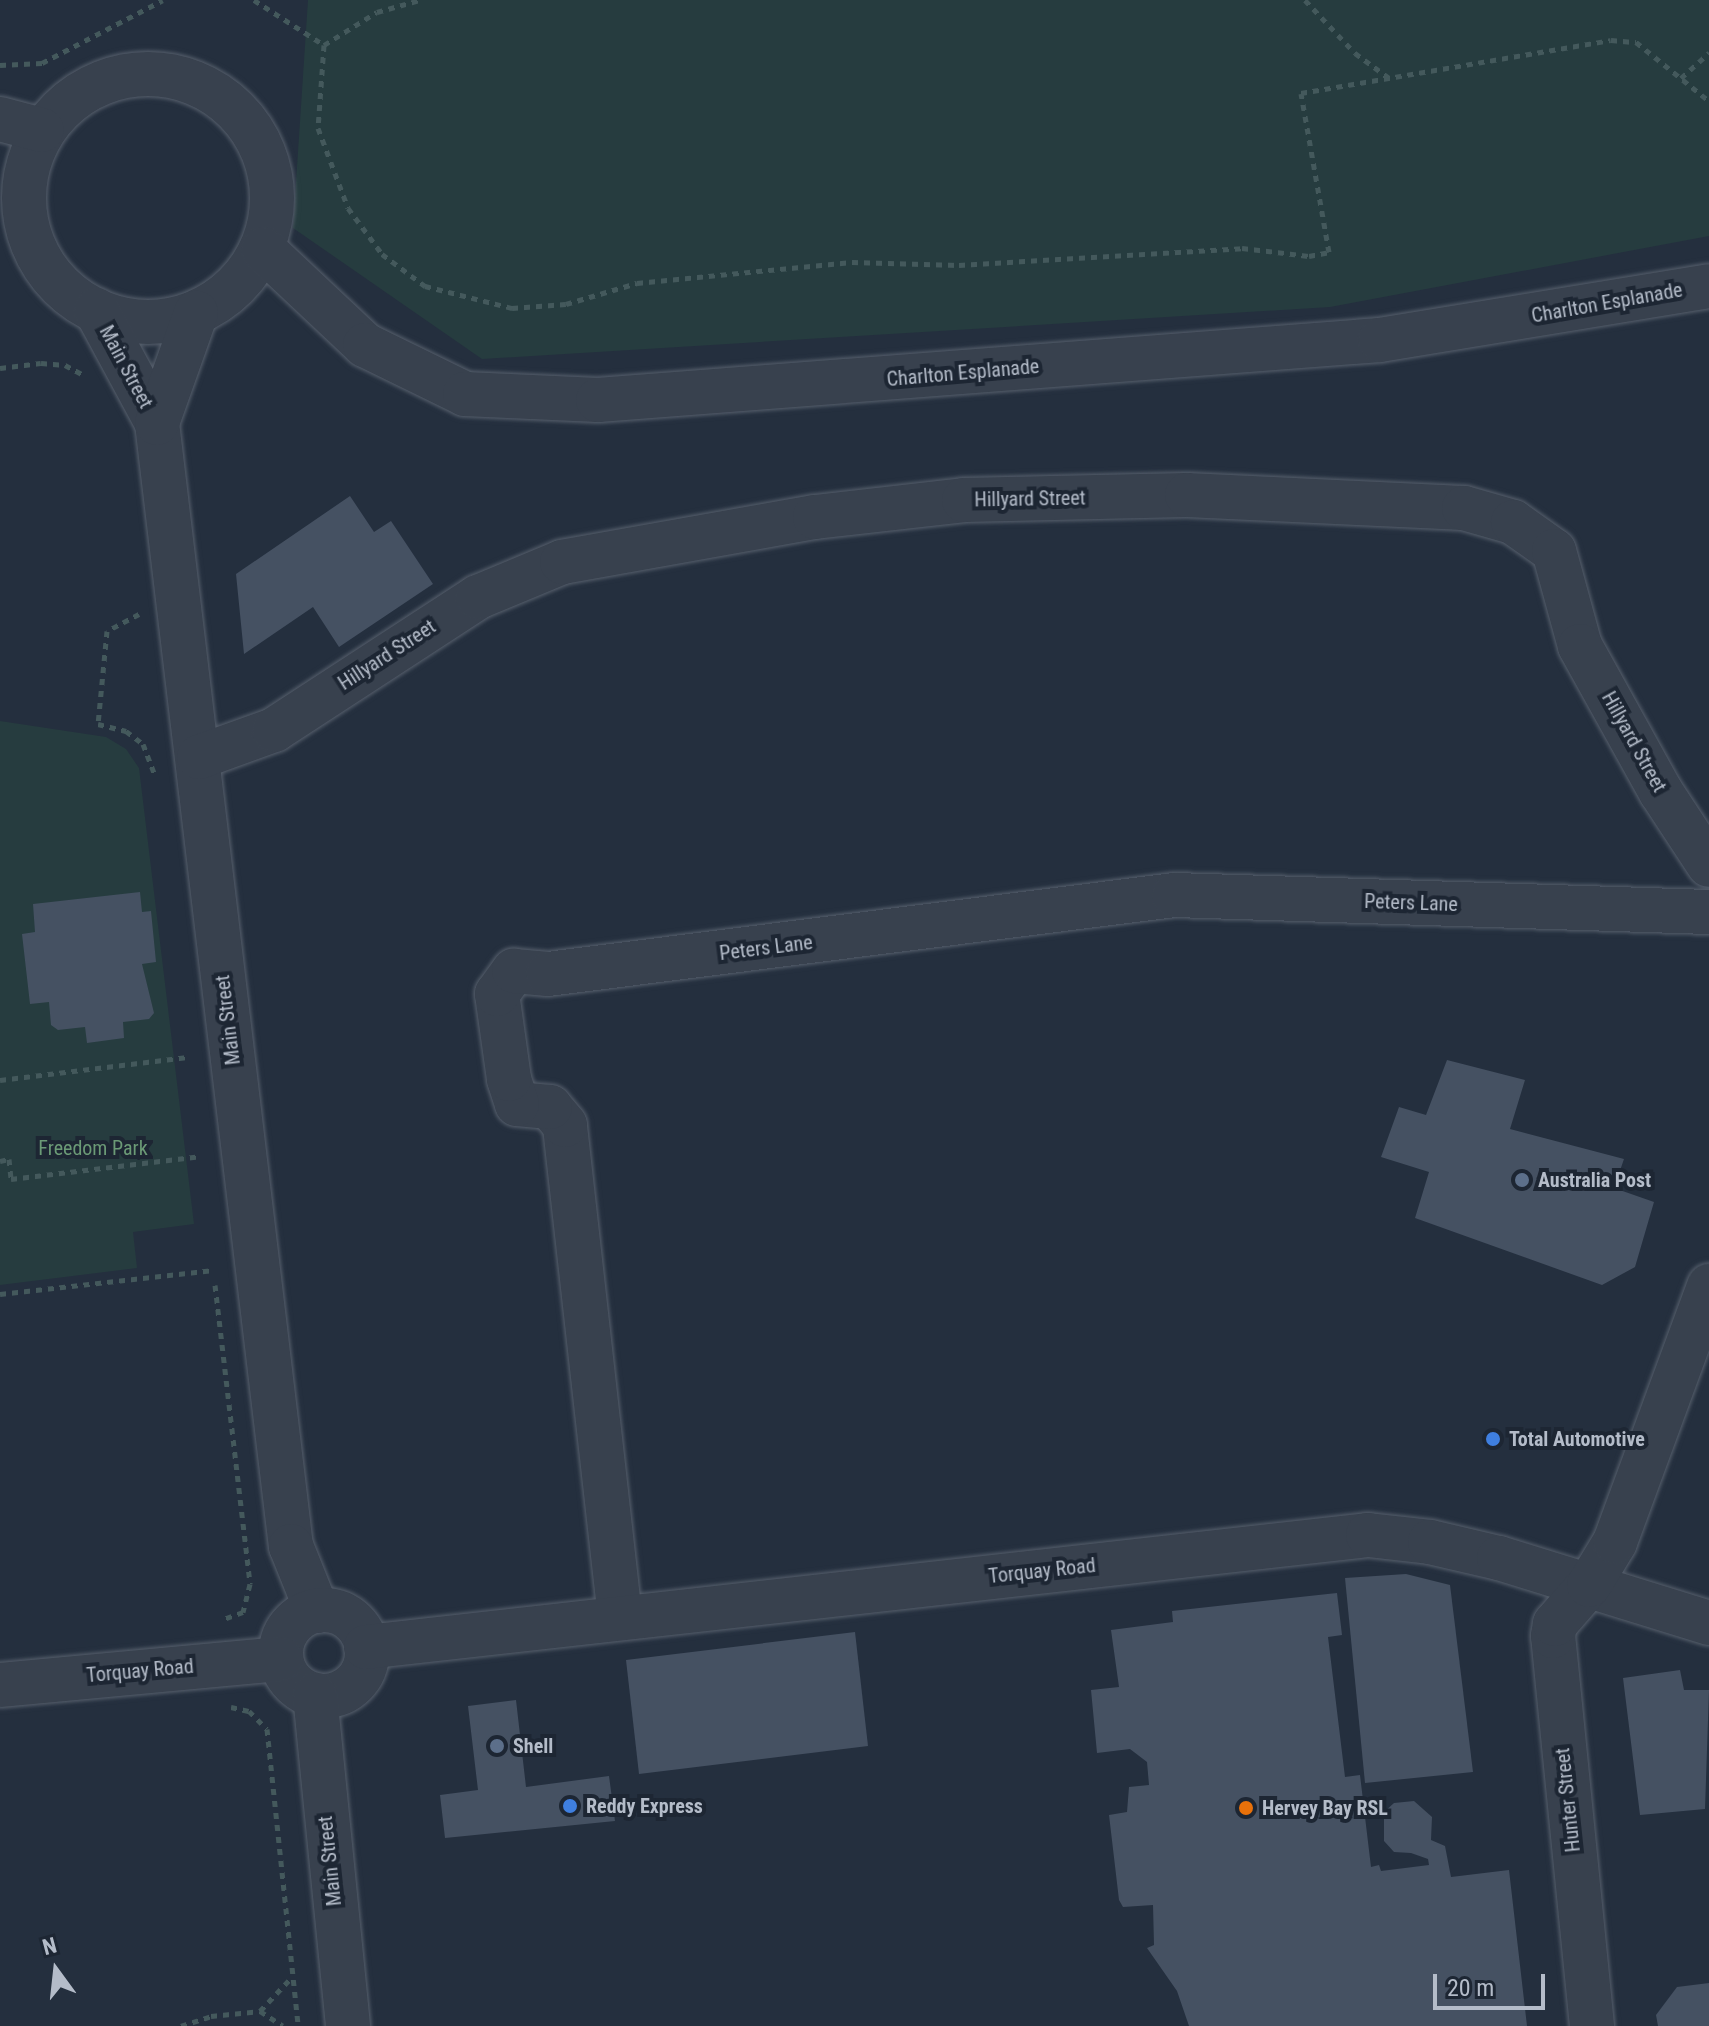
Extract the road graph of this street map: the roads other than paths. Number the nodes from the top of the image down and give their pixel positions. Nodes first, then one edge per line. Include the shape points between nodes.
1 (0, 119) edge
2 (42, 130) junction
3 (15, 245) edge
4 (263, 249) junction
5 (1709, 286) edge
6 (96, 310) junction
7 (196, 313) junction
8 (157, 423) junction
9 (199, 757) junction
10 (1709, 865) edge
11 (1709, 912) edge
12 (1708, 1290) edge
13 (1589, 1585) junction
14 (317, 1611) junction
15 (620, 1617) junction
16 (1709, 1623) edge
17 (366, 1647) junction
18 (281, 1659) junction
19 (0, 1685) edge
20 (315, 1695) junction
21 (348, 2026) edge
22 (1592, 2026) edge

1 - 2 street
2 - 3 street
2 - 4 street via 72,100 102,83 137,74 193,82 236,110 259,140 273,212
3 - 6 street
4 - 5 street, Charlton Esplanade via 365,345 465,394 598,400 1380,340
4 - 7 street via 224,297
6 - 7 street via 128,321 163,321
6 - 8 street, Main Street
7 - 8 street, Main Street
8 - 9 street, Main Street
9 - 10 street, Hillyard Street via 274,730 478,597 562,562 815,517 964,500 1187,495 1464,508 1513,522 1554,551 1580,646 1661,792
9 - 14 street, Main Street via 291,1546
11 - 15 street, Peters Lane via 1174,895 548,974 514,971 497,994 517,1104 550,1107 565,1125
12 - 13 street, Hunter Street via 1615,1542
13 - 15 street, Torquay Road via 1430,1542 1368,1535
13 - 16 street, Torquay Road
13 - 22 street, Hunter Street via 1555,1624 1553,1636
14 - 17 street via 349,1619
14 - 18 street via 293,1622 281,1646
15 - 17 street, Torquay Road
17 - 20 street via 363,1671 348,1688
18 - 19 street, Torquay Road
18 - 20 street via 292,1683
20 - 21 street, Main Street

